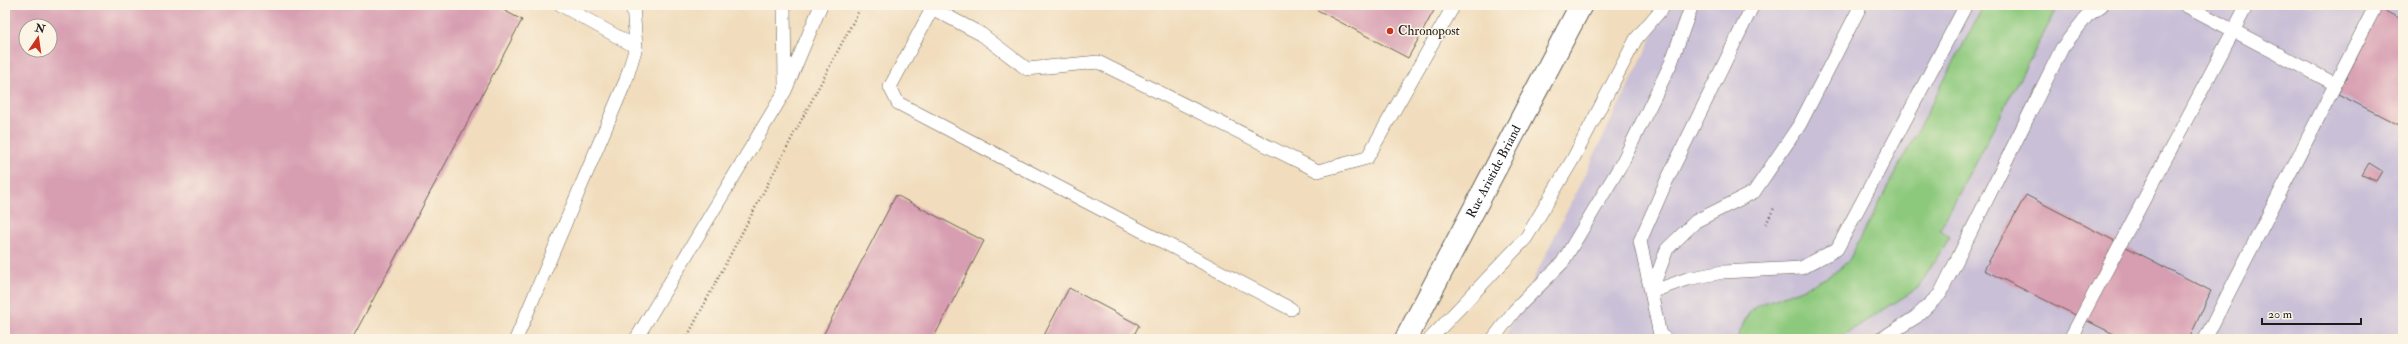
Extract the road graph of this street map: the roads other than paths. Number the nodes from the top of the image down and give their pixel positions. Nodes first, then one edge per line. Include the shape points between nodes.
1 (561, 5) edge
2 (633, 5) edge
3 (784, 5) edge
4 (821, 5) edge
5 (1454, 5) edge
6 (1581, 5) edge
7 (1665, 5) edge
8 (1692, 5) edge
9 (1753, 5) edge
10 (1861, 5) edge
11 (1966, 5) edge
12 (2102, 5) edge
13 (2185, 5) edge
14 (2247, 5) edge
15 (2376, 5) edge
16 (931, 7) edge
17 (2233, 30) junction
18 (636, 47) junction
19 (2335, 84) junction
20 (785, 91) junction
21 (1651, 292) junction
22 (1291, 309) dead end
23 (516, 339) edge
24 (637, 339) edge
25 (1406, 339) edge
26 (1430, 339) edge
27 (1493, 339) edge
28 (1666, 339) edge
29 (1881, 339) edge
30 (2070, 339) edge
31 (2205, 339) edge

1 - 18 lane
2 - 18 lane
3 - 20 lane
4 - 20 lane
5 - 16 lane via 1366,158 1318,171 1098,62 1027,69 981,34
6 - 25 main road, Rue Aristide Briand
7 - 26 lane via 1636,39 1573,159 1526,238
8 - 27 lane via 1671,63 1622,163 1562,263 1515,310
9 - 21 lane via 1666,182 1640,241
10 - 21 lane via 1800,124 1754,192 1696,221 1667,249
11 - 21 lane via 1837,249 1801,268 1724,272 1687,279
12 - 29 lane via 2087,16 2062,48 1940,294 1916,317
13 - 17 lane
14 - 17 lane
15 - 19 lane
16 - 22 lane via 890,87 898,103
17 - 19 lane
17 - 30 lane
18 - 23 lane via 626,80
19 - 31 lane
20 - 24 lane
21 - 28 lane via 1660,335

